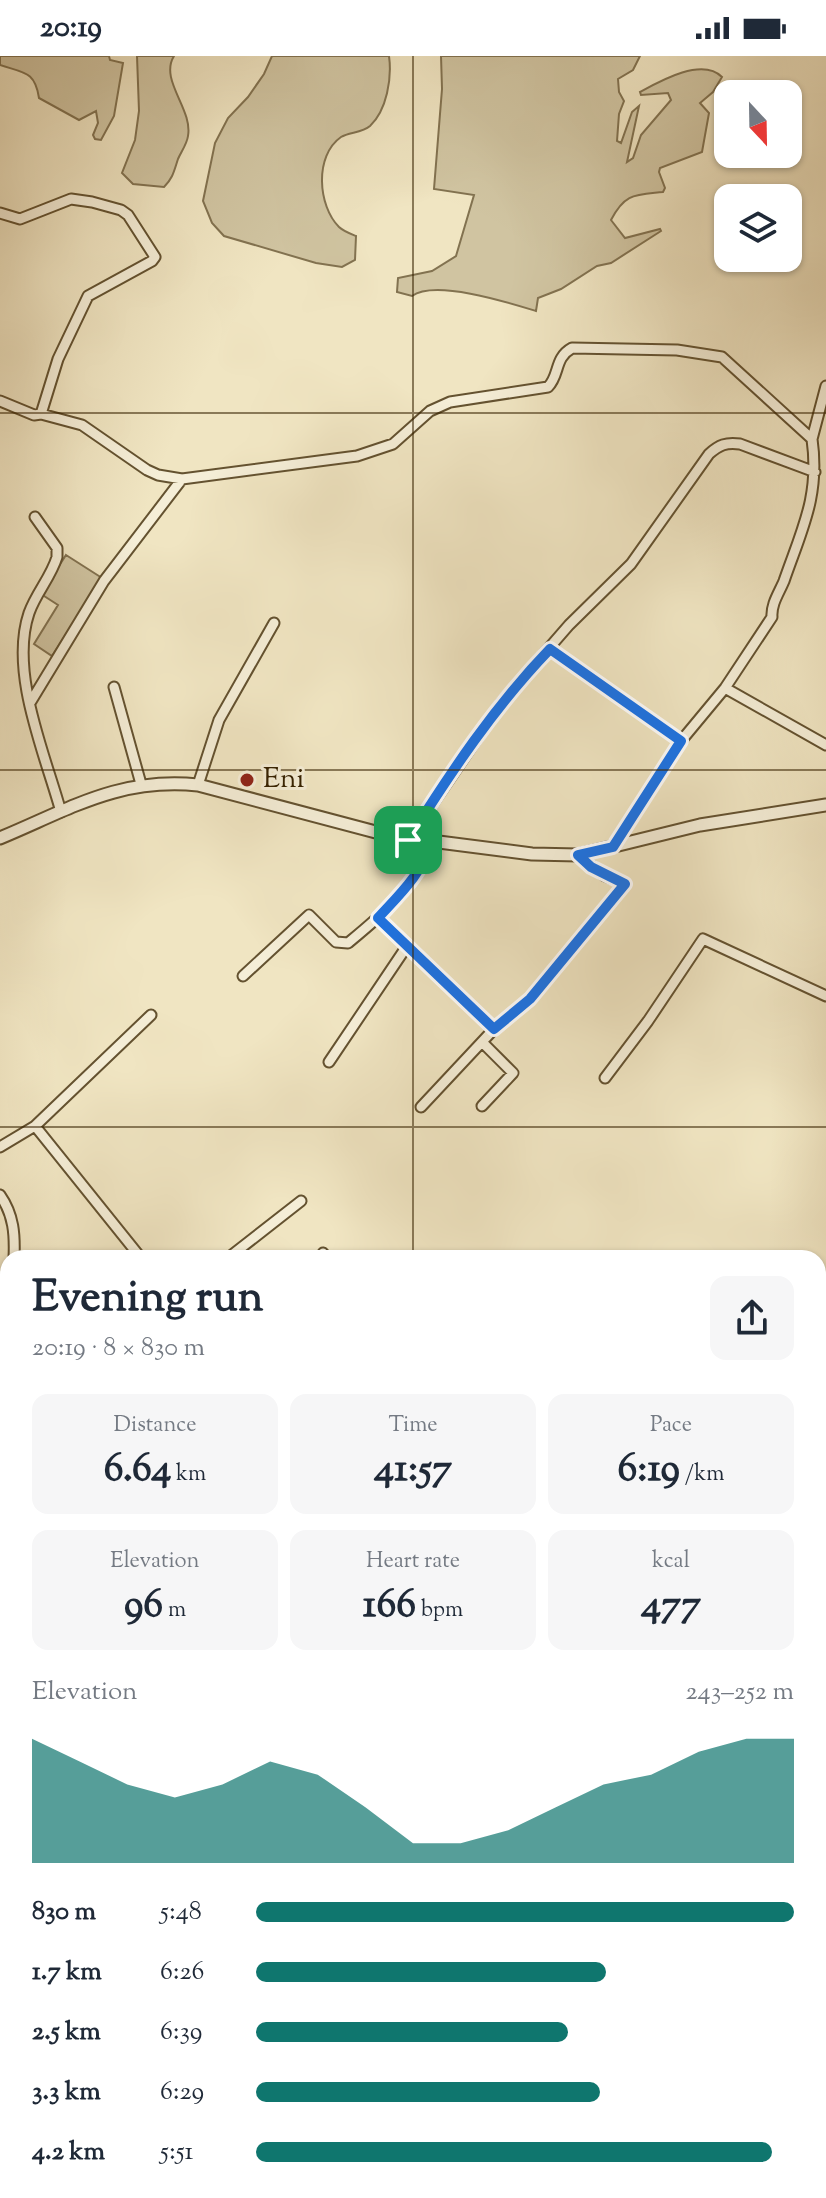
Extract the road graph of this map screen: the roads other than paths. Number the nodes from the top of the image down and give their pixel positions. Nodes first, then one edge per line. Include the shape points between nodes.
1 (0, 213) edge
2 (826, 386) edge
3 (0, 401) edge
4 (41, 414) junction
5 (812, 439) junction
6 (815, 472) junction
7 (182, 479) junction
8 (35, 517) dead end
9 (274, 623) dead end
10 (550, 649) junction
11 (114, 687) dead end
12 (725, 688) junction
13 (30, 703) junction
14 (681, 741) junction
15 (826, 745) edge
16 (141, 784) junction
17 (198, 785) junction
18 (826, 805) edge
19 (61, 812) junction
20 (0, 838) edge
21 (408, 840) junction
22 (431, 841) junction
23 (613, 847) junction
24 (578, 855) junction
25 (378, 918) junction
26 (407, 946) junction
27 (243, 976) dead end
28 (826, 996) edge
29 (151, 1015) dead end
30 (494, 1029) junction
31 (483, 1043) junction
32 (329, 1062) dead end
33 (605, 1078) dead end
34 (482, 1106) dead end
35 (421, 1107) dead end
36 (35, 1126) junction
37 (0, 1147) edge
38 (0, 1195) edge
39 (301, 1201) dead end
40 (14, 1250) edge
41 (135, 1250) edge
42 (238, 1250) edge

1 - 4 street via 20,219 71,199 121,210 155,257 88,296 58,359
2 - 5 street
3 - 4 street
4 - 7 street via 82,425 147,470
5 - 6 street
5 - 7 street via 722,357 587,347 563,353 548,387 450,402 430,411 402,439 357,456
6 - 10 street via 740,444 718,446 631,564
6 - 12 street via 813,498 772,617
7 - 13 street via 104,581
8 - 13 street via 57,548 57,557 25,629 21,659
9 - 17 street via 219,720
10 - 14 street
10 - 21 street via 494,712
11 - 16 street
12 - 14 street
12 - 15 street
13 - 19 street
14 - 23 street
16 - 17 street
16 - 19 street
17 - 21 street
18 - 23 street via 700,825
19 - 20 street
21 - 22 street
22 - 24 street
22 - 25 street via 423,865
23 - 24 street
24 - 30 street via 625,884 530,999
25 - 26 street
25 - 27 street via 343,944 309,915
26 - 30 street
26 - 32 street
28 - 33 street via 703,939
29 - 36 street
30 - 31 street
31 - 34 street via 513,1073
31 - 35 street
36 - 37 street
36 - 41 street
38 - 40 street via 15,1230
39 - 42 street

